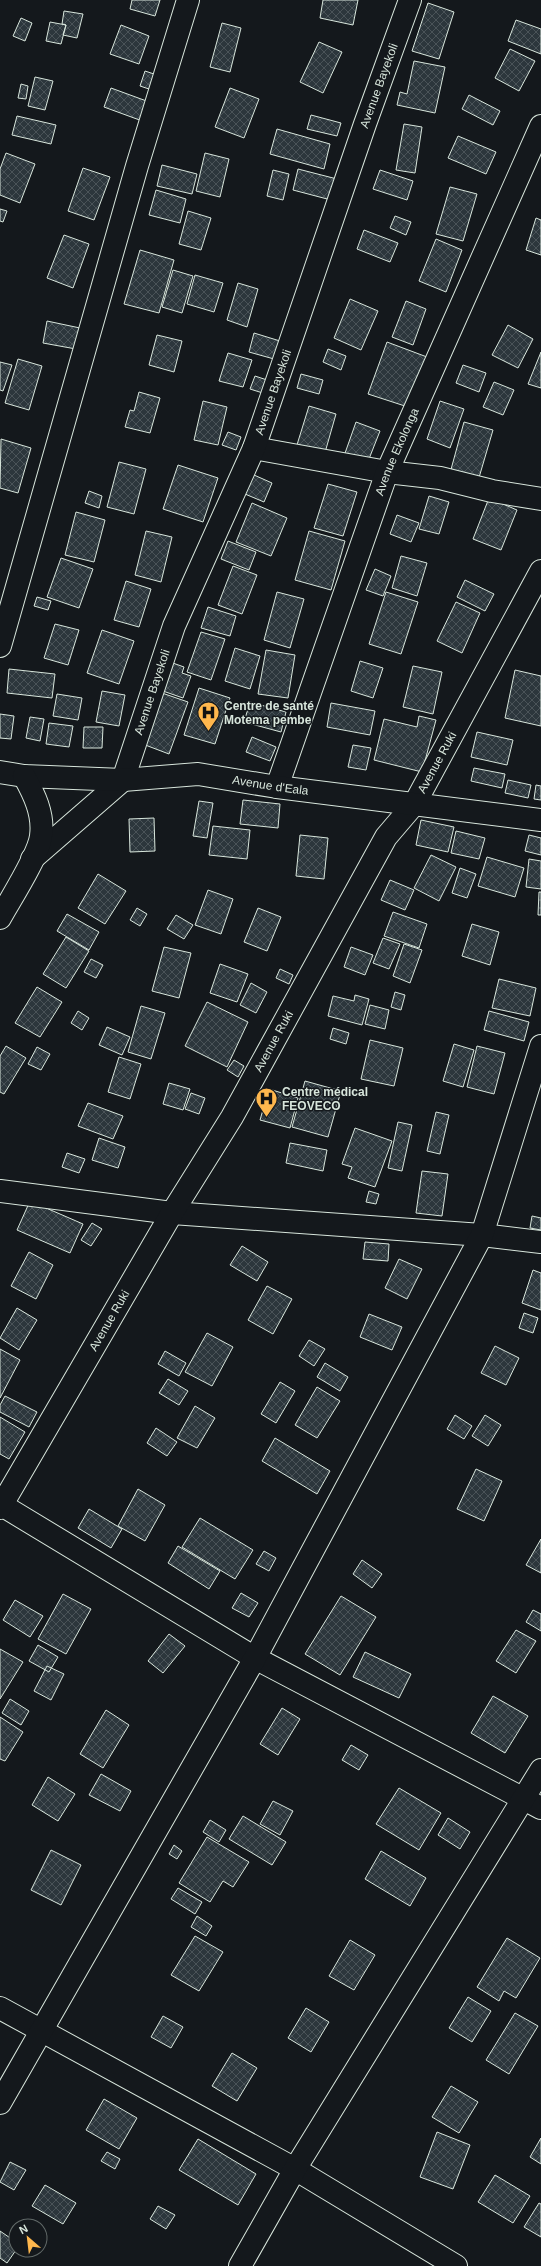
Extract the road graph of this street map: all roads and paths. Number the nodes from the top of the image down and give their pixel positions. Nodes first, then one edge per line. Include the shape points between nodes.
1 (188, 0) edge
2 (410, 0) edge
3 (541, 126) edge
4 (254, 448) junction
5 (387, 472) junction
6 (541, 499) edge
7 (541, 571) edge
8 (0, 646) edge
9 (0, 772) edge
10 (24, 776) junction
11 (123, 780) junction
12 (277, 787) junction
13 (415, 803) junction
14 (541, 820) edge
15 (32, 859) junction
16 (0, 918) edge
17 (541, 1046) edge
18 (0, 1191) edge
19 (172, 1213) junction
20 (482, 1235) junction
21 (541, 1242) edge
22 (1, 1506) edge
23 (255, 1658) junction
24 (541, 1770) edge
25 (533, 1803) edge
26 (0, 2008) edge
27 (43, 2031) junction
28 (0, 2104) edge
29 (295, 2169) junction
30 (240, 2266) edge
31 (456, 2266) edge

1 - 8 street via 137,166
2 - 4 street, Avenue Bayekoli
3 - 5 street, Avenue Ekolonga
4 - 5 street
4 - 11 street, Avenue Bayekoli via 174,626
5 - 6 street via 440,478 492,491
5 - 12 street, Avenue Ekolonga
7 - 13 street, Avenue Ruki
9 - 10 street, Avenue d'Eala
10 - 11 street, Avenue d'Eala
10 - 15 street via 36,797 41,820 41,837
11 - 12 street, Avenue d'Eala via 198,774
11 - 15 street
12 - 13 street, Avenue d'Eala
13 - 14 street, Avenue d'Eala
13 - 19 street, Avenue Ruki via 386,837 232,1117
15 - 16 street
17 - 20 street
18 - 19 street
19 - 20 street
19 - 22 street, Avenue Ruki
20 - 21 street
20 - 23 street
22 - 23 street
23 - 25 street
23 - 27 street
24 - 25 street
25 - 29 street
26 - 27 street
27 - 28 street
27 - 29 street
29 - 30 street
29 - 31 street

